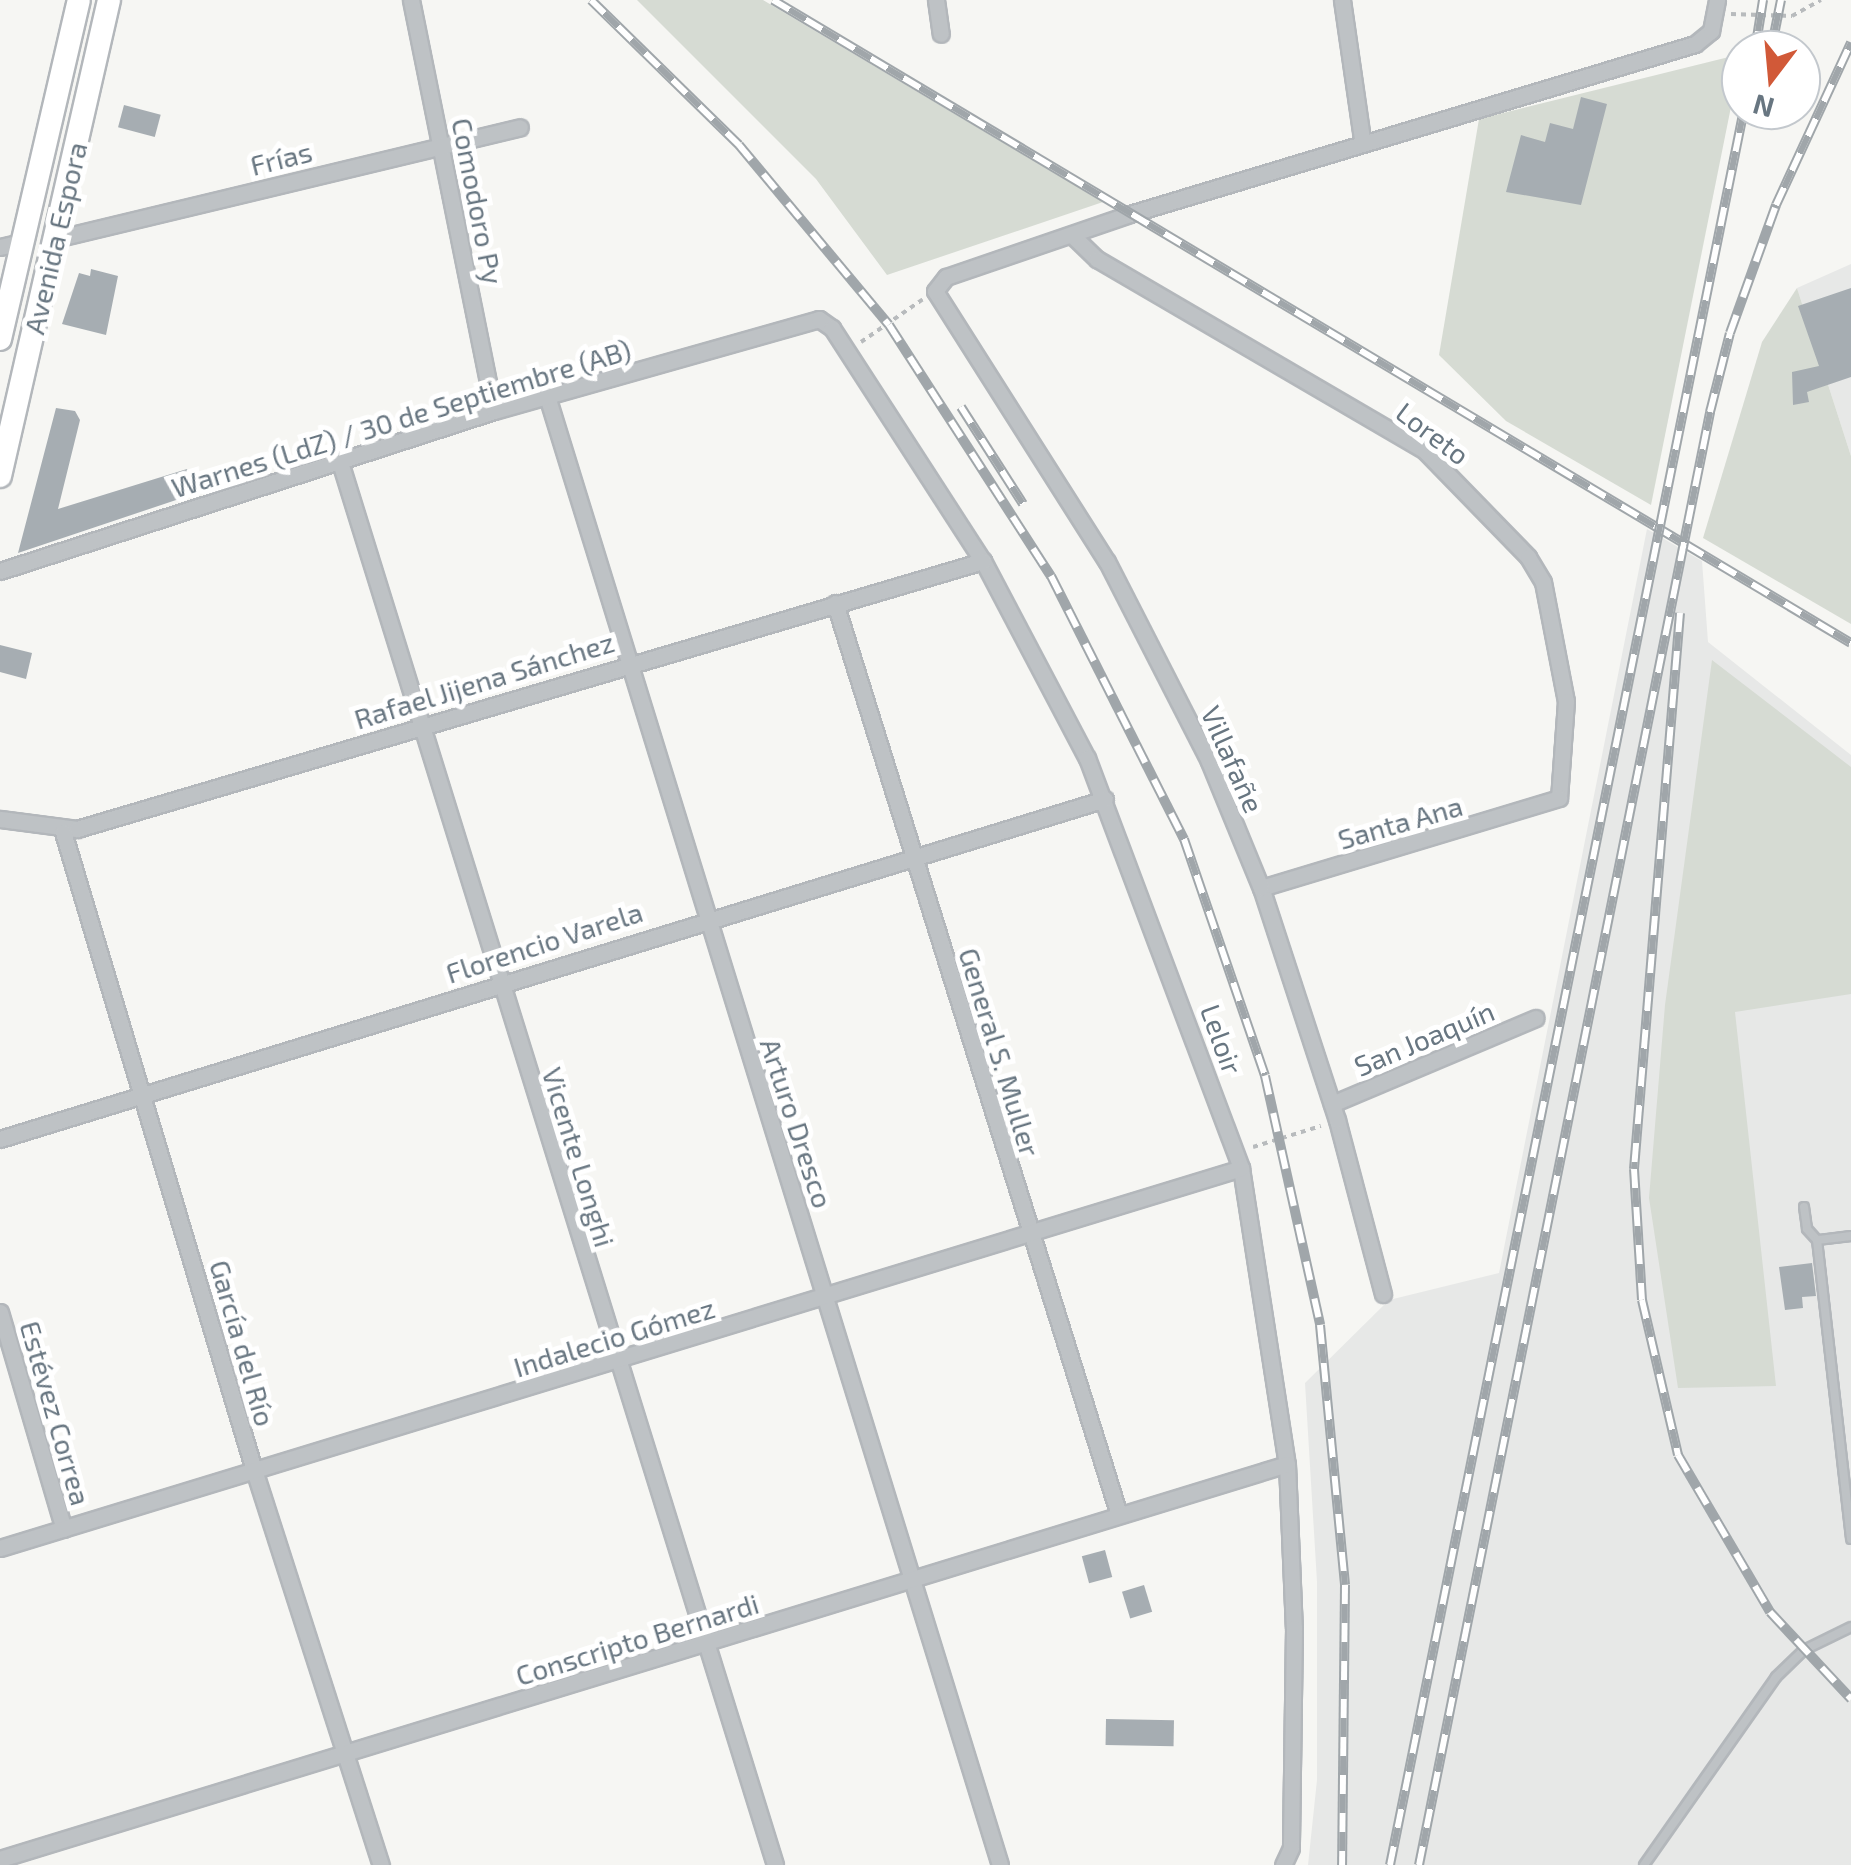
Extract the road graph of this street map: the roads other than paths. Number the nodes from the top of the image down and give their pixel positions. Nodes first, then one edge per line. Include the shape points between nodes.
1 (78, 0) edge
2 (109, 0) edge
3 (411, 0) edge
4 (936, 0) edge
5 (1342, 0) edge
6 (1716, 0) edge
7 (941, 34) dead end
8 (520, 127) dead end
9 (1362, 140) junction
10 (442, 146) junction
11 (1072, 235) junction
12 (54, 238) junction
13 (11, 245) edge
14 (819, 319) joint
15 (0, 339) edge
16 (547, 396) junction
17 (494, 411) junction
18 (340, 462) junction
19 (0, 476) edge
20 (983, 561) junction
21 (0, 570) edge
22 (835, 603) junction
23 (624, 662) junction
24 (420, 726) junction
25 (1105, 799) junction
26 (1553, 804) joint
27 (0, 818) edge
28 (63, 832) junction
29 (912, 854) junction
30 (1261, 888) junction
31 (706, 917) junction
32 (499, 983) junction
33 (1536, 1018) dead end
34 (144, 1092) junction
35 (1334, 1112) junction
36 (0, 1139) edge
37 (1241, 1168) junction
38 (1804, 1207) dead end
39 (1029, 1229) junction
40 (1851, 1236) edge
41 (1817, 1240) junction
42 (1383, 1294) dead end
43 (826, 1298) junction
44 (0, 1312) edge
45 (617, 1362) junction
46 (1287, 1464) junction
47 (255, 1473) junction
48 (1119, 1514) junction
49 (64, 1528) junction
50 (1851, 1539) edge
51 (0, 1548) edge
52 (914, 1580) junction
53 (1851, 1627) edge
54 (706, 1643) junction
55 (347, 1755) junction
56 (0, 1859) edge
57 (1286, 1864) edge
58 (381, 1865) edge
59 (776, 1865) edge
60 (1000, 1865) edge
61 (1644, 1865) edge

1 - 13 main road, Avenida Espora
2 - 12 main road, Avenida Espora
3 - 10 street, Comodoro Py
4 - 7 street
5 - 9 street
6 - 9 street via 1711,31 1695,44
8 - 10 street, Frías
9 - 11 street
10 - 12 street, Frías
10 - 17 street, Comodoro Py
11 - 26 street, Loreto via 1097,259 1425,450 1528,557 1543,582 1566,701 1565,777
11 - 30 street, Villafañe via 946,277 935,291 1136,615
12 - 19 main road, Avenida Espora
13 - 15 main road, Avenida Espora
14 - 16 street, Warnes (LdZ) / 30 de Septiembre (AB)
14 - 20 street, Leloir
16 - 17 street, Warnes (LdZ) / 30 de Septiembre (AB)
16 - 23 street, Arturo Dresco
17 - 18 street, Warnes (LdZ) / 30 de Septiembre (AB)
18 - 21 street, Warnes (LdZ) / 30 de Septiembre (AB)
18 - 24 street, Vicente Longhi
20 - 22 street, Rafael Jijena Sánchez
20 - 25 street, Leloir
22 - 23 street, Rafael Jijena Sánchez
22 - 29 street, General S. Muller
23 - 24 street, Rafael Jijena Sánchez
23 - 31 street, Arturo Dresco
24 - 28 street, Rafael Jijena Sánchez
24 - 32 street, Vicente Longhi
25 - 29 street, Florencio Varela
25 - 37 street, Leloir
26 - 30 street, Santa Ana
27 - 28 street, Rafael Jijena Sánchez
28 - 34 street, García del Río
29 - 31 street, Florencio Varela
29 - 39 street, General S. Muller
30 - 35 street, Villafañe
31 - 32 street, Florencio Varela
31 - 43 street, Arturo Dresco
32 - 34 street, Florencio Varela
32 - 45 street, Vicente Longhi
33 - 35 street, San Joaquín
34 - 36 street, Florencio Varela
34 - 47 street, García del Río
35 - 42 street, Villafañe
37 - 39 street, Indalecio Gómez
37 - 46 street, Leloir
38 - 41 lane via 1806,1228
39 - 43 street, Indalecio Gómez
39 - 48 street, General S. Muller
40 - 41 lane
41 - 50 lane
43 - 45 street, Indalecio Gómez
43 - 52 street, Arturo Dresco
44 - 49 street, Estévez Correa
45 - 47 street, Indalecio Gómez
45 - 54 street, Vicente Longhi
46 - 48 street, Conscripto Bernardi
46 - 57 street, Leloir via 1294,1614
47 - 49 street, Indalecio Gómez
47 - 55 street, García del Río
48 - 52 street, Conscripto Bernardi
49 - 51 street, Indalecio Gómez
52 - 54 street, Conscripto Bernardi
52 - 60 street, Arturo Dresco
53 - 61 lane via 1784,1668
54 - 55 street, Conscripto Bernardi
54 - 59 street, Vicente Longhi
55 - 56 street, Conscripto Bernardi
55 - 58 street, García del Río

